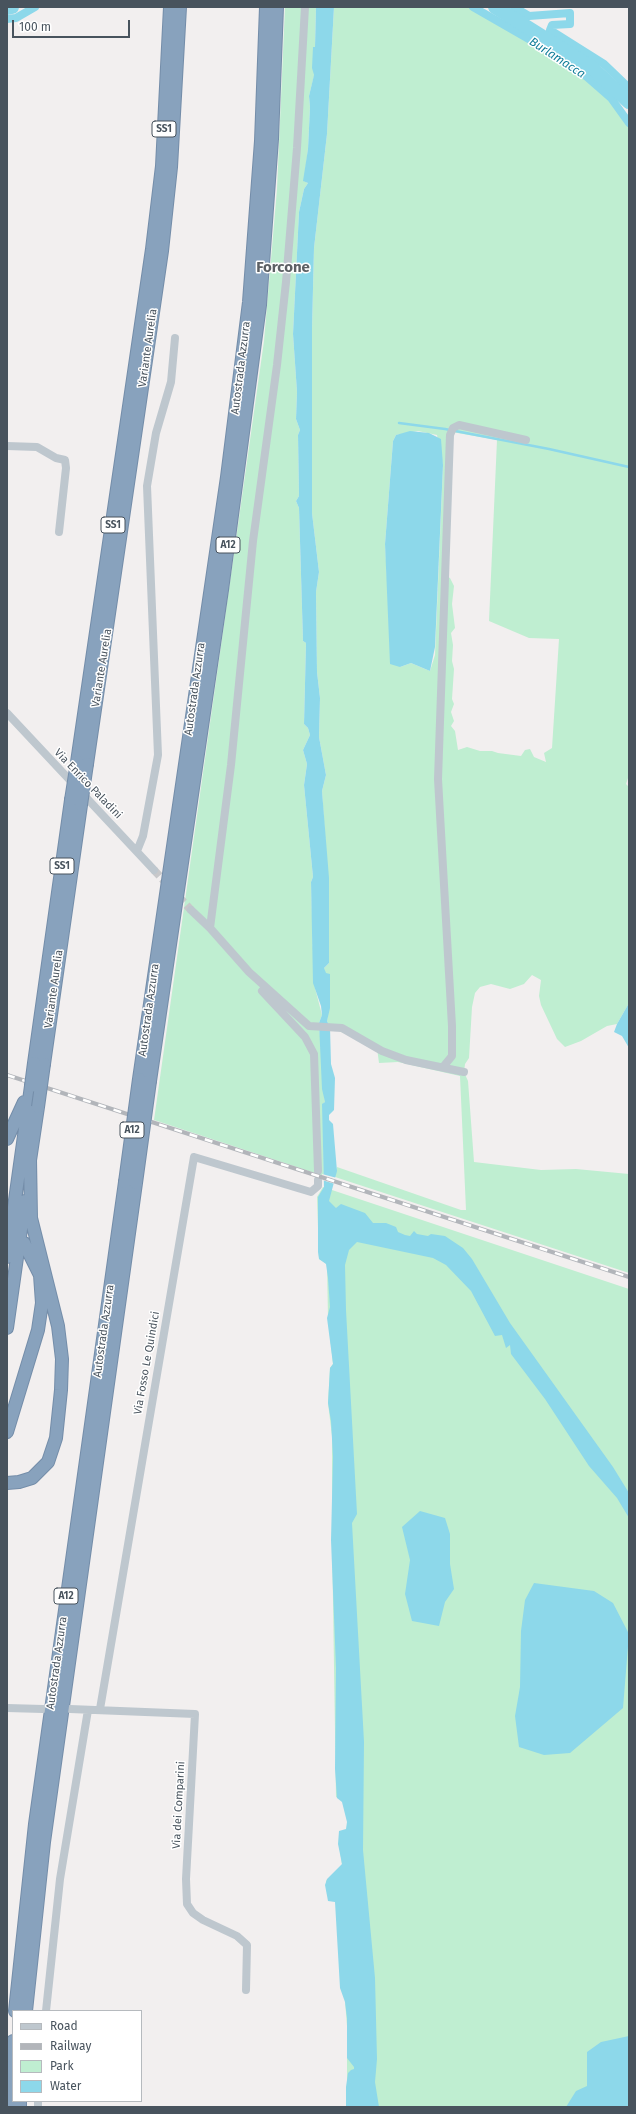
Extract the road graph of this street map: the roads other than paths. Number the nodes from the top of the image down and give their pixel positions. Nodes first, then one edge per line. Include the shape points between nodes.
1 (266, 7) edge
2 (277, 7) edge
3 (305, 7) edge
4 (175, 8) edge
5 (175, 338) dead end
6 (526, 440) dead end
7 (7, 446) edge
8 (59, 532) dead end
9 (7, 713) edge
10 (137, 851) junction
11 (154, 870) tunnel mouth
12 (191, 910) tunnel mouth
13 (210, 928) junction
14 (239, 961) junction
15 (39, 1064) junction
16 (443, 1067) junction
17 (464, 1072) dead end
18 (145, 1080) junction
19 (30, 1105) junction
20 (7, 1139) edge
21 (30, 1159) junction
22 (318, 1171) dead end
23 (318, 1180) dead end
24 (130, 1183) junction
25 (24, 1243) dead end
26 (7, 1257) edge
27 (7, 1328) edge
28 (7, 1432) edge
29 (7, 1483) edge
30 (7, 1708) edge
31 (43, 1708) dead end
32 (70, 1709) dead end
33 (100, 1709) junction
34 (88, 1710) junction
35 (246, 1990) dead end
36 (15, 2010) edge
37 (26, 2010) edge
38 (46, 2010) edge
39 (12, 2054) edge
40 (8, 2107) edge

1 - 18 highway, Autostrada Azzurra / A12 via 257,204 245,332
2 - 18 highway, Autostrada Azzurra / A12 via 272,139 260,305 223,582
3 - 13 street via 286,282 253,543 231,765
4 - 15 highway, Variante Aurelia / SS1, bridge via 171,166
5 - 10 street via 171,382 156,433 147,486 158,755 143,836
6 - 16 street via 459,425 452,431 438,780 452,1048 450,1059
7 - 8 street via 37,447 64,460 66,468
9 - 10 street, Via Enrico Paladini
10 - 11 street, Via Enrico Paladini
12 - 13 street
13 - 14 street
14 - 16 street via 309,1026 336,1027 382,1051 406,1060
14 - 22 street via 240,968 305,1037 314,1054
15 - 19 highway, Variante Aurelia / SS1, bridge
15 - 19 highway, Variante Aurelia / SS1, bridge via 31,1086
16 - 17 street
18 - 24 highway, Autostrada Azzurra / A12, bridge
19 - 20 highway
19 - 21 highway, Variante Aurelia / SS1
19 - 26 highway, Variante Aurelia / SS1
21 - 27 highway, Variante Aurelia / SS1
21 - 29 highway via 31,1218 58,1326 62,1359 61,1398 56,1438 48,1462 32,1478
23 - 33 street, Via Fosso Le Quindici via 318,1186 312,1192 194,1157
24 - 36 highway, Autostrada Azzurra / A12 via 37,1809
24 - 37 highway, Autostrada Azzurra / A12 via 44,1842
25 - 28 highway via 40,1275 42,1303 38,1330
30 - 31 street
32 - 34 street, Via dei Comparini
33 - 34 street, Via dei Comparini
33 - 35 street, Via dei Comparini via 195,1714 186,1880 188,1904 193,1913 247,1944
34 - 38 street via 60,1879
39 - 40 highway

